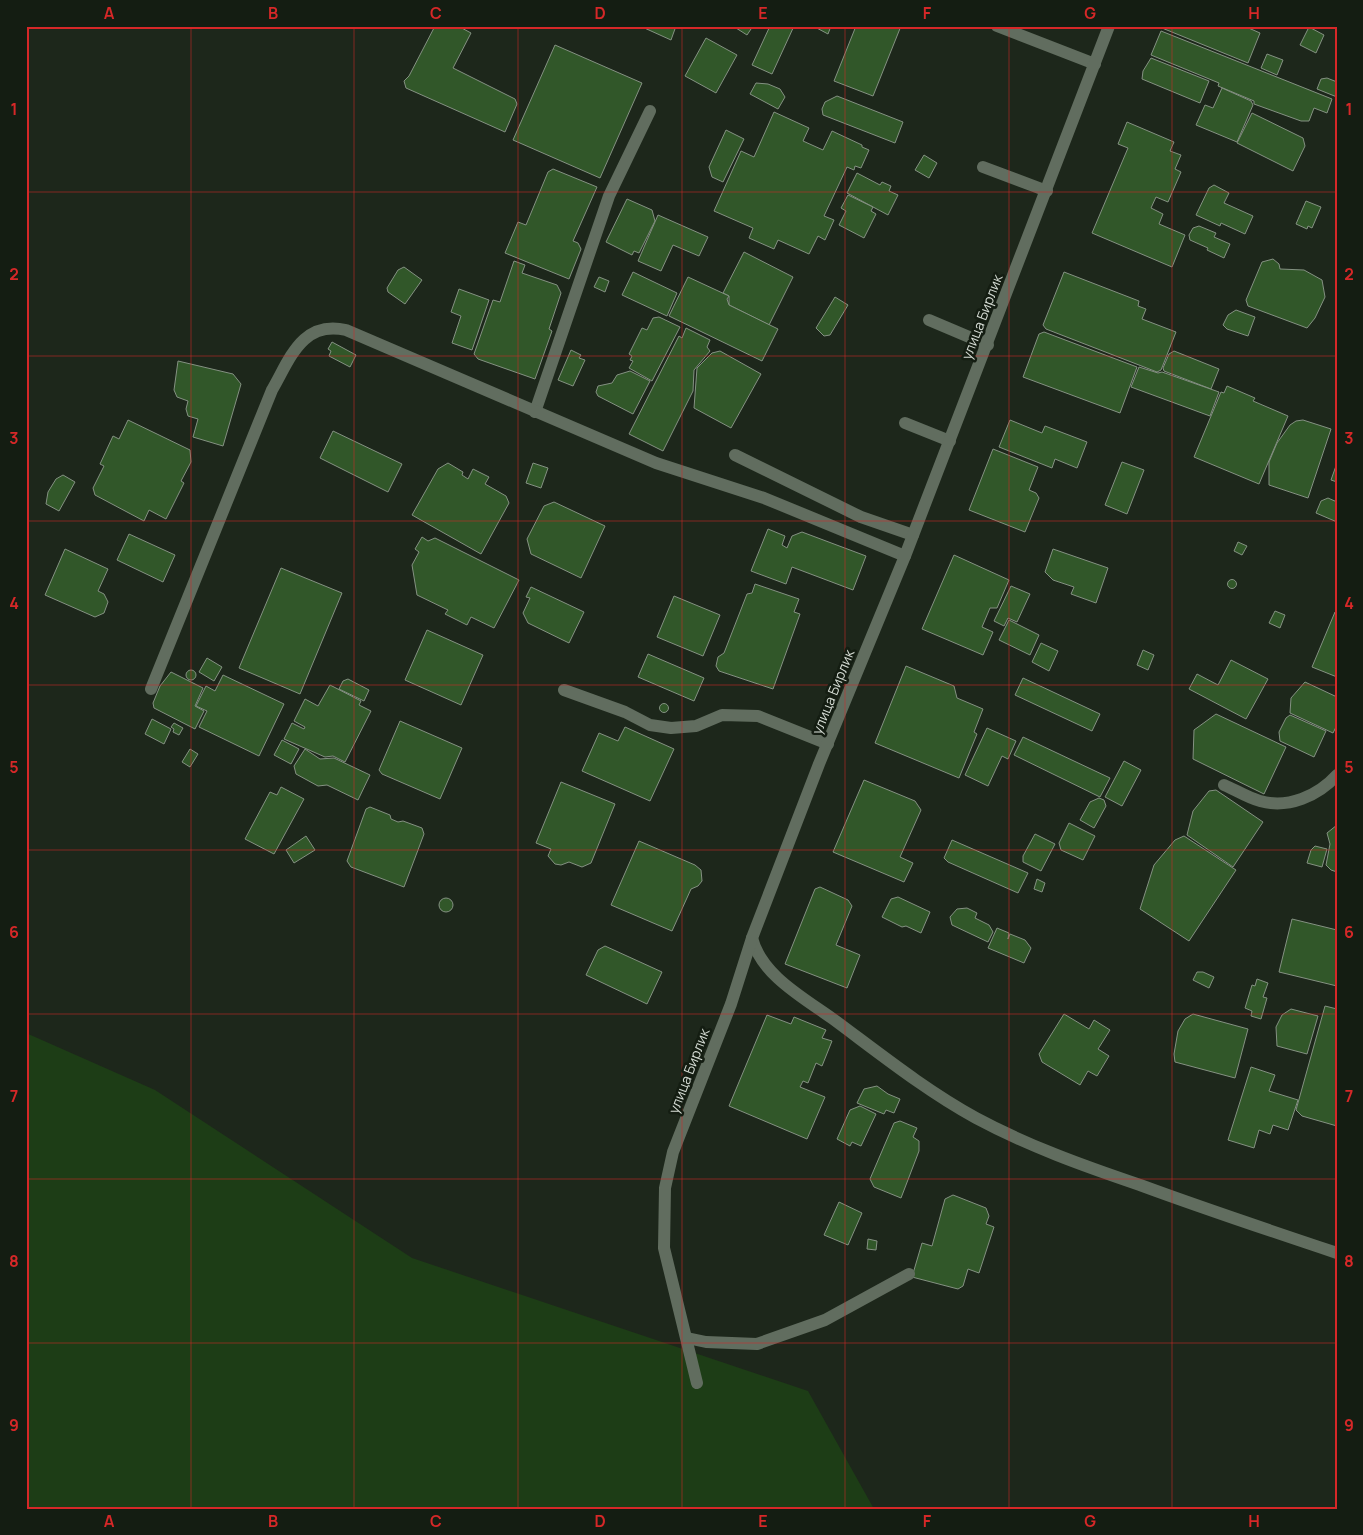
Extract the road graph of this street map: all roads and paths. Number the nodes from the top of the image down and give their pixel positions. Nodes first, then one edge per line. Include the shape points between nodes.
1 (997, 26) edge
2 (1110, 26) edge
3 (1095, 64) junction
4 (650, 111) dead end
5 (984, 167) dead end
6 (1047, 191) junction
7 (929, 320) dead end
8 (988, 345) junction
9 (535, 412) junction
10 (905, 422) dead end
11 (950, 442) junction
12 (735, 456) dead end
13 (913, 535) junction
14 (905, 556) junction
15 (151, 689) dead end
16 (564, 690) dead end
17 (828, 744) junction
18 (1337, 775) edge
19 (1224, 785) dead end
20 (752, 938) junction
21 (1337, 1252) edge
22 (909, 1274) dead end
23 (687, 1338) junction
24 (697, 1382) dead end

1 - 3 street
2 - 3 street, улица Бирлик
3 - 6 street, улица Бирлик
4 - 9 street via 609,196
5 - 6 street
6 - 8 street, улица Бирлик
7 - 8 street
8 - 11 street, улица Бирлик
9 - 14 street via 656,463 764,498
9 - 15 street via 346,330 321,328 305,337 272,390
10 - 11 street
11 - 13 street, улица Бирлик
12 - 13 street via 861,517
13 - 14 street, улица Бирлик
14 - 17 street, улица Бирлик
16 - 17 street via 625,712 650,725 671,728 696,726 722,715 758,716
17 - 20 street, улица Бирлик
18 - 19 street via 1329,784 1296,802 1260,802
20 - 21 street via 754,948 767,967 788,986 977,1119 1054,1154
20 - 23 street, улица Бирлик via 731,1004 673,1152 665,1188 664,1248
22 - 23 street via 825,1320 757,1344
23 - 24 street, улица Бирлик

